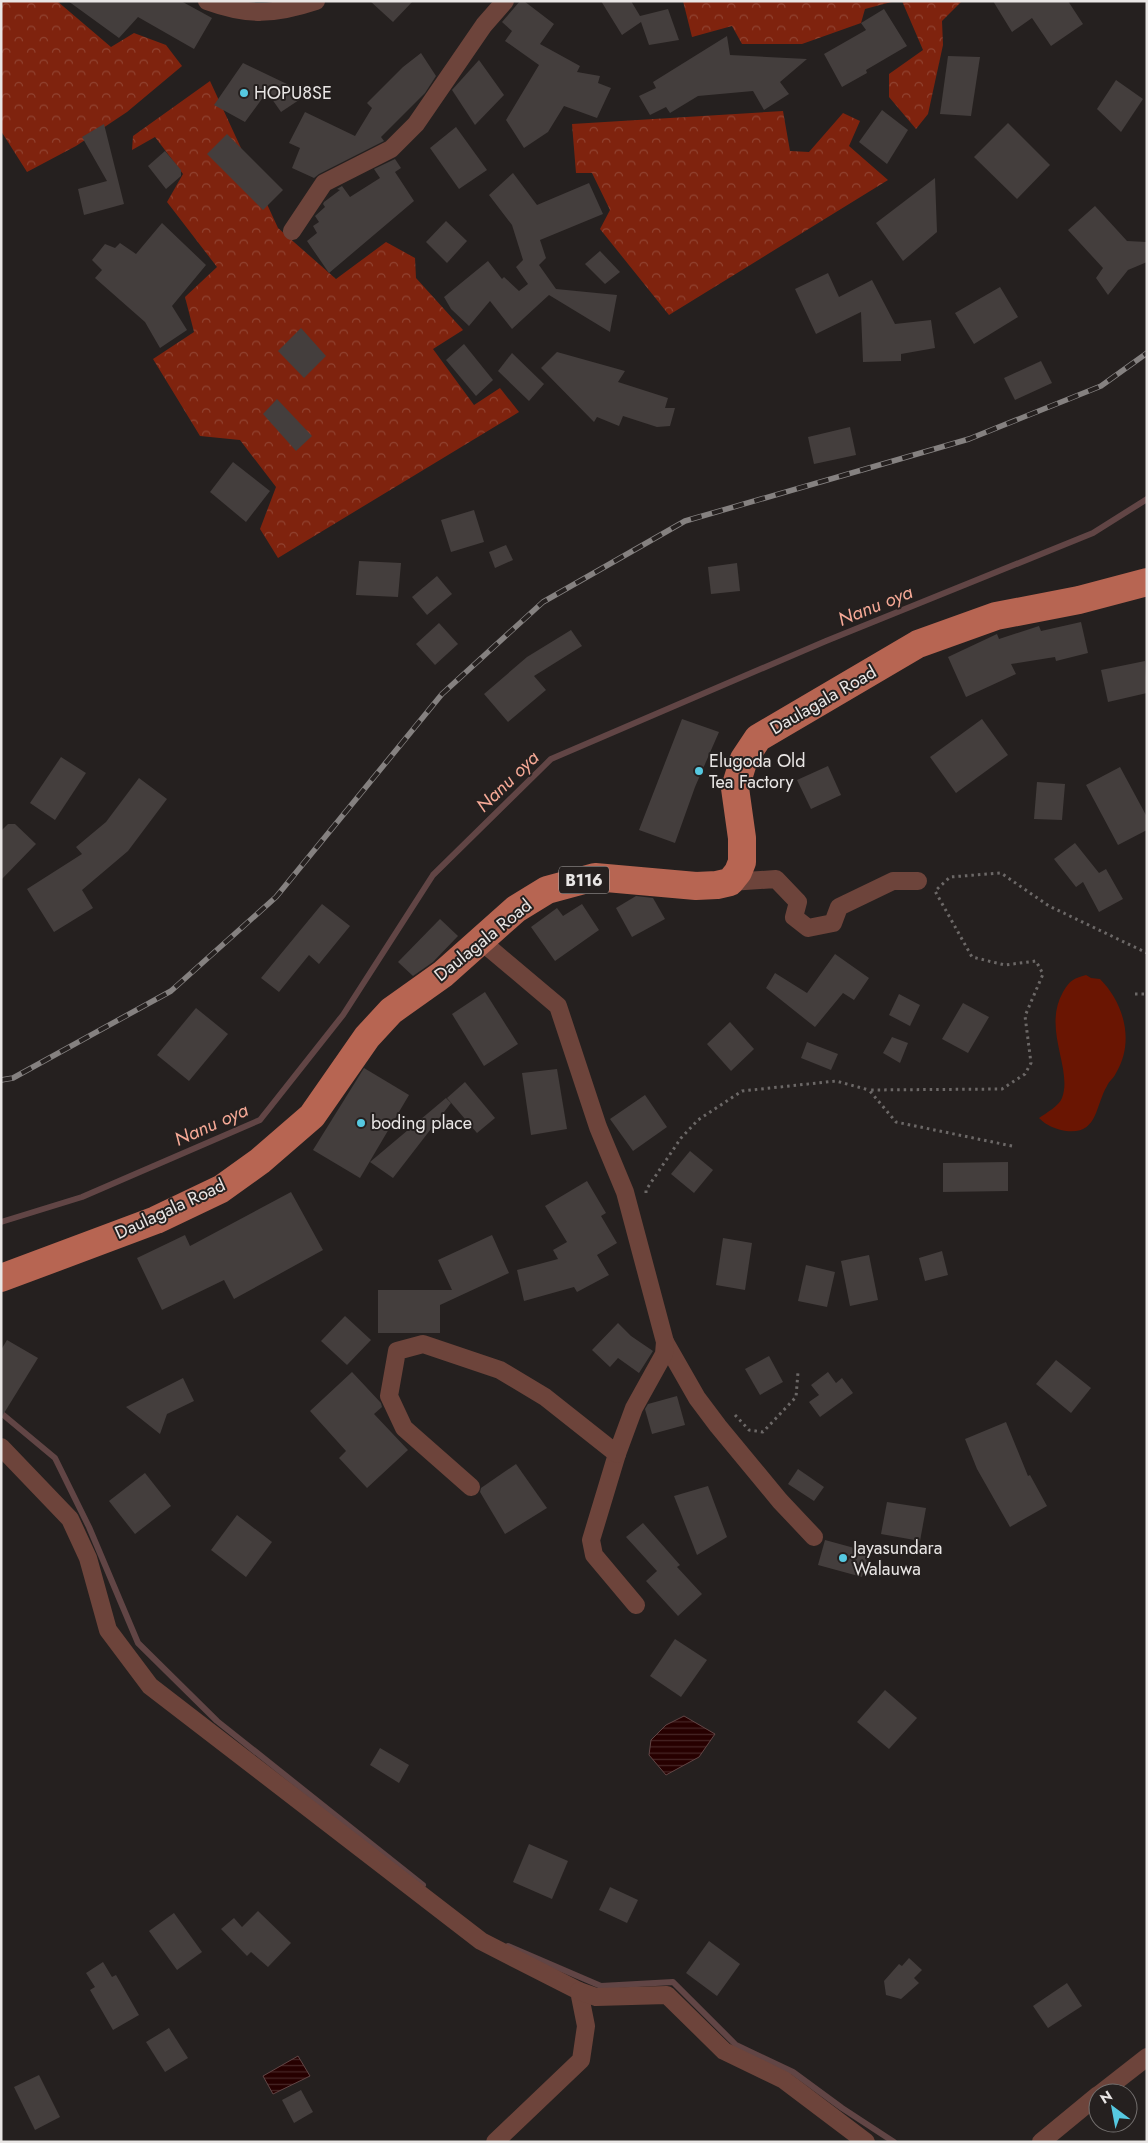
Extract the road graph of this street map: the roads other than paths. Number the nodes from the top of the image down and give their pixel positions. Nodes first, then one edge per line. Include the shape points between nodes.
1 (207, 1) edge
2 (316, 1) edge
3 (505, 1) edge
4 (292, 231) dead end
5 (1147, 582) edge
6 (918, 881) dead end
7 (730, 882) junction
8 (482, 941) junction
9 (1, 1278) edge
10 (665, 1342) junction
11 (1, 1447) edge
12 (617, 1454) junction
13 (471, 1487) dead end
14 (814, 1537) dead end
15 (636, 1605) dead end
16 (579, 1990) junction
17 (1147, 2057) edge
18 (1113, 2083) edge
19 (1088, 2103) edge
20 (495, 2142) edge
21 (866, 2142) edge
22 (1041, 2142) edge

1 - 2 street via 238,11 264,12 290,10
3 - 4 street via 416,124 391,149 324,183
5 - 7 main road, Daulagala Road via 1079,600 996,616 918,644 758,738 744,759 735,788 742,862
6 - 7 street via 893,881 871,890 839,907 833,923 808,928 794,917 798,902 776,879
7 - 8 main road, Daulagala Road / B116 via 696,886 595,878 573,882 547,890 516,909
8 - 9 main road, Daulagala Road / B116 via 391,1011 367,1037 312,1116 229,1183 156,1220
8 - 10 street via 558,1006 598,1127 626,1192
10 - 12 street via 664,1354 634,1408
10 - 14 street via 697,1398 718,1426
11 - 16 street via 70,1519 88,1558 108,1630 150,1686 481,1941
12 - 13 street via 545,1397 500,1370 423,1344 397,1351 389,1396 404,1428
12 - 15 street via 592,1540 594,1555
16 - 20 street via 586,2026 581,2060
16 - 21 street via 596,1997 667,1995 724,2051 784,2080
17 - 18 street
19 - 22 street

